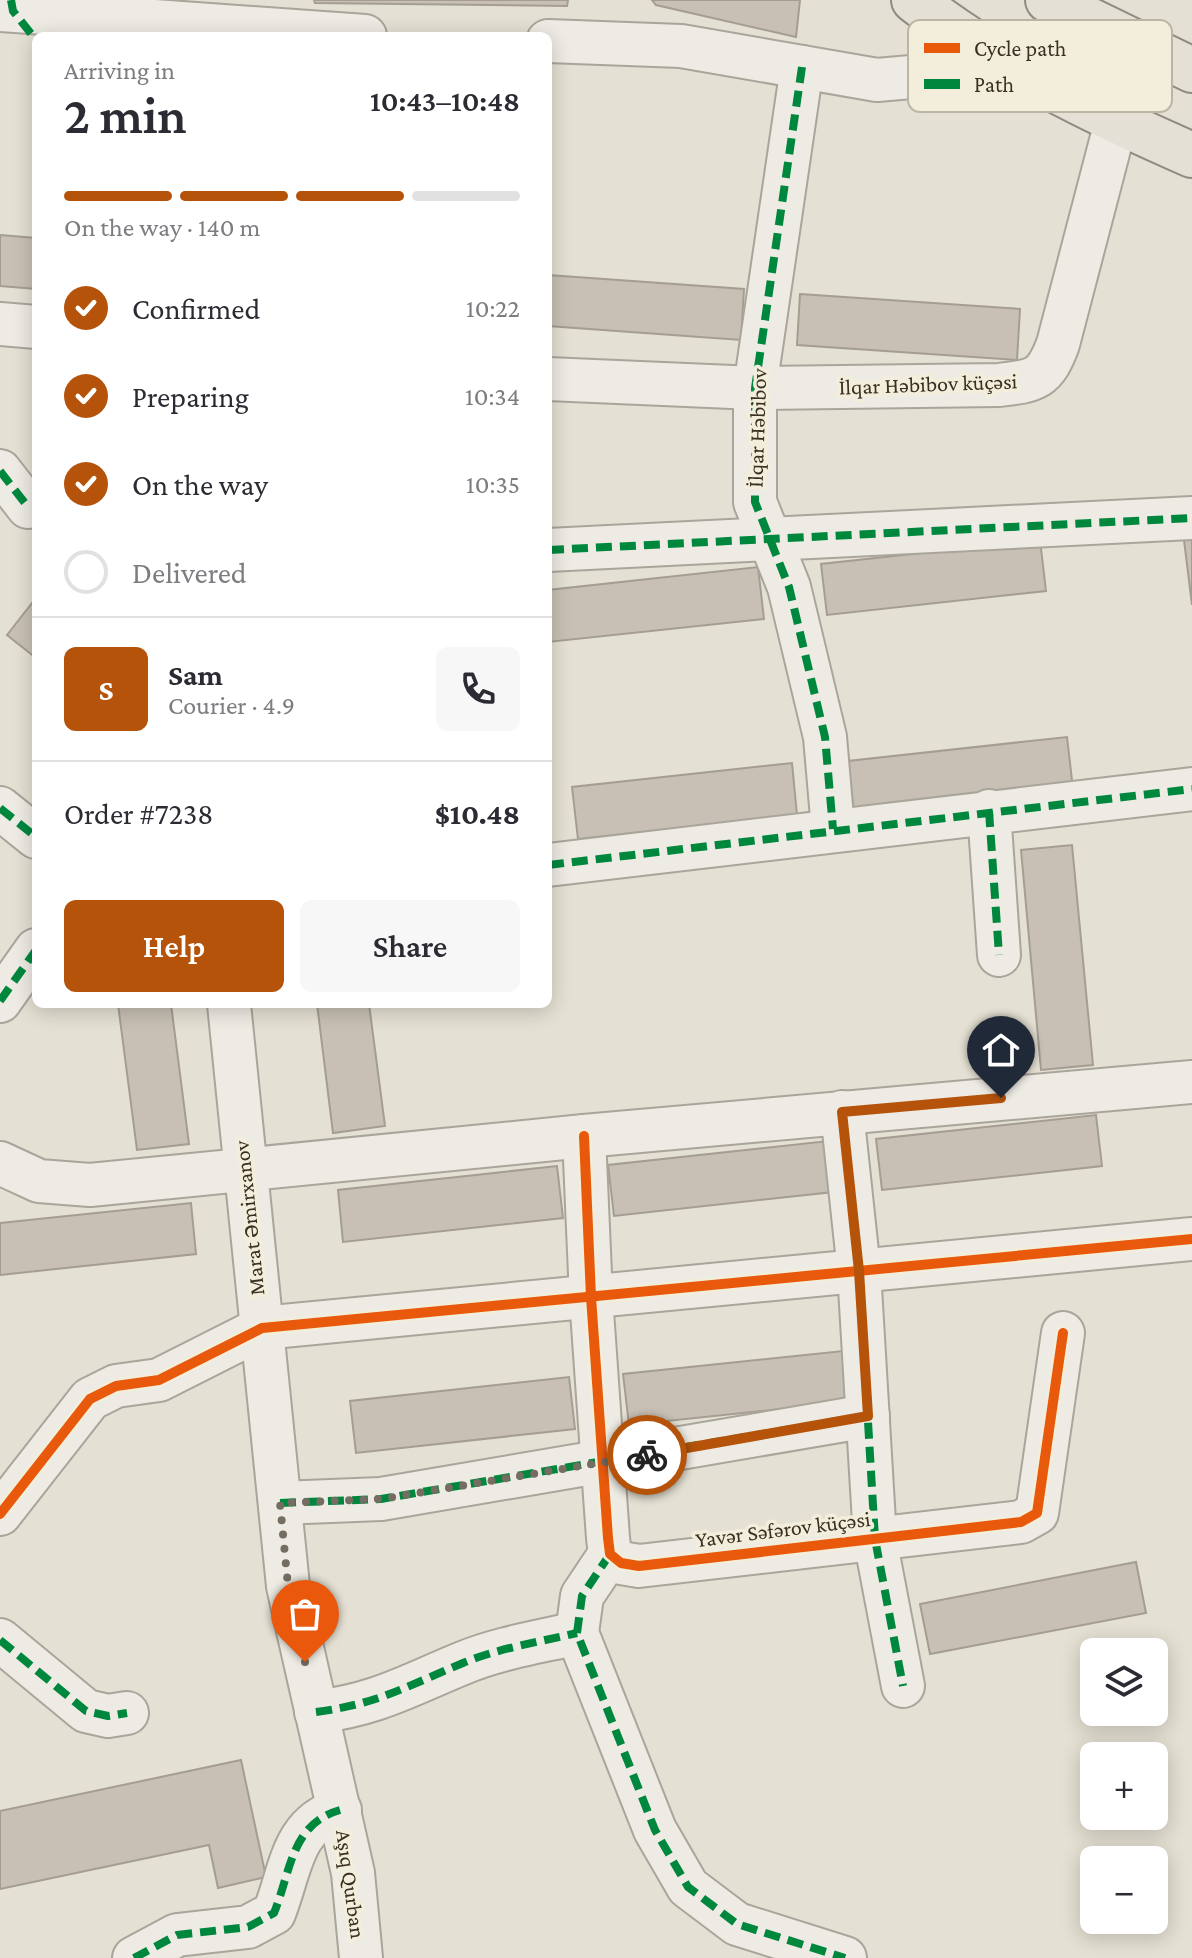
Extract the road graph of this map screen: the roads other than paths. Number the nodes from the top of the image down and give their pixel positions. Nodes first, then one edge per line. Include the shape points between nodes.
1 (914, 0) edge
2 (1048, 0) edge
3 (15, 15) edge
4 (944, 20) edge
5 (1089, 20) edge
6 (298, 32) edge
7 (552, 41) edge
8 (1172, 60) edge
9 (802, 67) junction
10 (1192, 70) edge
11 (908, 77) edge
12 (1098, 112) edge
13 (1116, 122) junction
14 (1192, 155) edge
15 (0, 324) edge
16 (32, 327) edge
17 (552, 379) edge
18 (755, 388) junction
19 (0, 471) edge
20 (28, 507) dead end
21 (1192, 518) edge
22 (770, 539) junction
23 (552, 550) edge
24 (1192, 789) edge
25 (0, 808) edge
26 (989, 811) junction
27 (833, 829) junction
28 (32, 834) edge
29 (552, 864) edge
30 (999, 955) dead end
31 (32, 956) edge
32 (0, 1001) edge
33 (229, 1008) edge
34 (1192, 1082) edge
35 (842, 1112) junction
36 (584, 1136) junction
37 (0, 1163) edge
38 (244, 1168) junction
39 (1192, 1239) edge
40 (859, 1271) junction
41 (591, 1297) junction
42 (262, 1328) junction
43 (1063, 1333) dead end
44 (868, 1416) junction
45 (603, 1463) junction
46 (280, 1503) junction
47 (0, 1514) edge
48 (875, 1539) junction
49 (610, 1554) junction
50 (577, 1633) junction
51 (0, 1640) edge
52 (903, 1686) dead end
53 (316, 1712) junction
54 (127, 1713) dead end
55 (340, 1810) junction
56 (134, 1958) edge
57 (361, 1958) edge
58 (845, 1958) edge

1 - 4 main road
2 - 5 main road
3 - 6 street
7 - 9 street via 681,46
8 - 10 main road
9 - 11 street via 877,80
9 - 18 street, İlqar Həbibov
12 - 13 main road
13 - 14 main road
13 - 18 street, İlqar Həbibov küçəsi via 1049,368 1031,381 999,385
15 - 16 street
17 - 18 street, İlqar Həbibov küçəsi
18 - 22 street, İlqar Həbibov via 755,502
19 - 20 street
21 - 22 street
22 - 23 street
22 - 27 street, İlqar Həbibov via 789,587 825,737
24 - 26 street
25 - 28 street
26 - 27 street
26 - 30 street
27 - 29 street
31 - 32 street
33 - 38 street, Marat Əmirxanov
34 - 35 street
35 - 36 street
35 - 40 street
36 - 38 street
36 - 41 street
37 - 38 street via 39,1181 64,1184
38 - 42 street, Marat Əmirxanov
39 - 40 street
40 - 41 street
40 - 44 street
41 - 42 street
41 - 45 street
42 - 46 street, Marat Əmirxanov
42 - 47 street via 159,1380 116,1386 90,1399
43 - 48 street, Yavər Səfərov küçəsi via 1037,1513 1021,1522
44 - 45 street
44 - 48 street
45 - 46 street via 381,1499
45 - 49 street
46 - 53 street, Marat Əmirxanov via 288,1586
48 - 49 street, Yavər Səfərov küçəsi via 639,1566 621,1563
48 - 52 street
49 - 50 street via 582,1596
50 - 53 street via 463,1663 360,1706
50 - 58 street via 655,1830 688,1887 737,1924
51 - 54 street via 86,1711
53 - 55 street, Marat Əmirxanov
55 - 56 street via 323,1815 302,1835 274,1913 248,1927 177,1935
55 - 57 street, Aşıq Qurban via 353,1873

